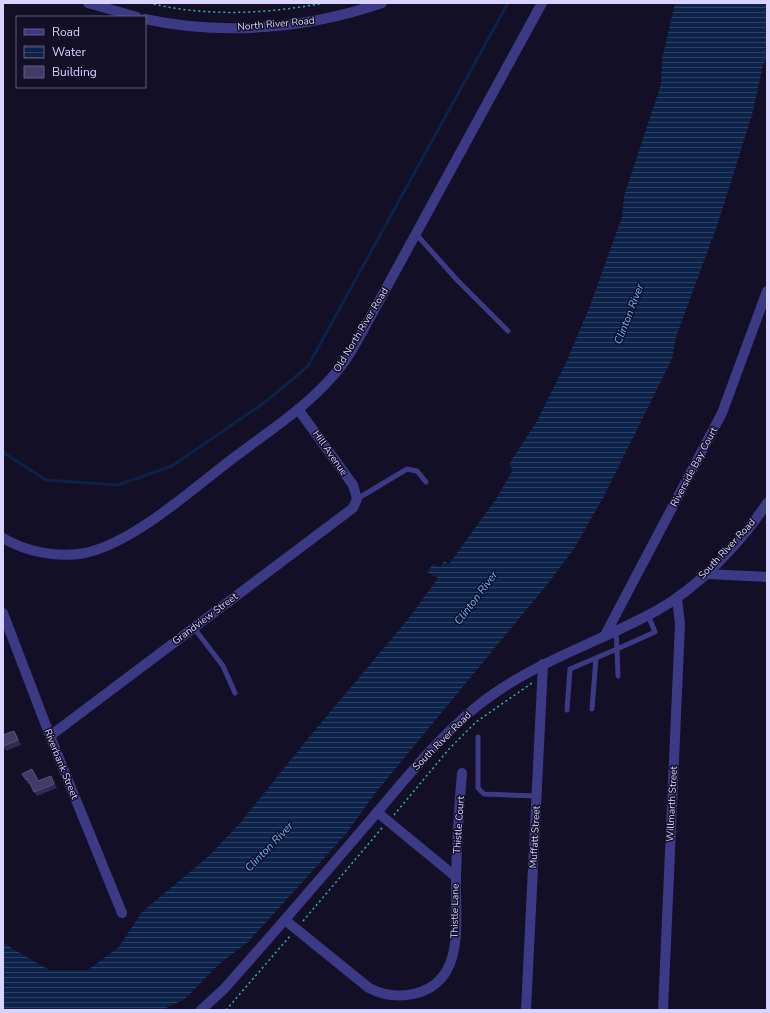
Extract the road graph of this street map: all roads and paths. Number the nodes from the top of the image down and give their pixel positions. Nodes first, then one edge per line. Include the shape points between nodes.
1 (88, 3) edge
2 (149, 3) edge
3 (324, 3) edge
4 (382, 3) edge
5 (542, 3) edge
6 (134, 16) edge
7 (146, 19) edge
8 (416, 234) junction
9 (767, 291) edge
10 (508, 331) dead end
11 (298, 409) junction
12 (426, 482) dead end
13 (357, 499) junction
14 (767, 503) edge
15 (3, 538) edge
16 (706, 574) junction
17 (767, 577) edge
18 (677, 598) junction
19 (3, 613) edge
20 (648, 616) junction
21 (194, 628) junction
22 (616, 631) junction
23 (605, 635) junction
24 (617, 649) junction
25 (596, 658) junction
26 (543, 664) junction
27 (618, 676) dead end
28 (542, 677) junction
29 (235, 693) dead end
30 (592, 709) dead end
31 (567, 710) dead end
32 (50, 736) junction
33 (478, 737) dead end
34 (462, 772) dead end
35 (537, 796) junction
36 (377, 812) junction
37 (388, 821) junction
38 (456, 877) junction
39 (122, 913) dead end
40 (285, 920) junction
41 (296, 929) junction
42 (201, 1010) edge
43 (226, 1010) edge
44 (526, 1010) edge
45 (662, 1010) edge

1 - 6 street
2 - 3 path via 209,11 252,12
4 - 7 street, North River Road via 320,20 255,28 196,27
5 - 8 street, Old North River Road
8 - 10 lane
8 - 11 street, Old North River Road via 343,364 318,392
9 - 23 street, Riverside Bay Court via 722,413
11 - 13 street, Hill Avenue via 353,486
11 - 15 street, Old North River Road via 154,518 114,542 86,552 62,554 23,548
12 - 13 lane via 417,471 407,469
13 - 21 street, Grandview Street via 350,510
14 - 16 street, South River Road via 748,529
16 - 17 street
16 - 18 street, South River Road
18 - 20 street, South River Road
18 - 45 street, Willmarth Street via 680,624
19 - 32 street, Riverbank Street
20 - 22 street, South River Road
20 - 24 lane via 655,632
21 - 29 lane via 224,666
21 - 32 street, Grandview Street
22 - 23 street, South River Road
22 - 24 lane
23 - 26 street, South River Road
24 - 25 lane
24 - 27 lane
25 - 30 lane
25 - 31 lane via 570,669
26 - 28 street, Muffatt Street
26 - 36 street, South River Road via 499,690 457,723
28 - 35 street, Muffatt Street
28 - 37 path via 476,722 449,749
32 - 39 street, Riverbank Street
33 - 35 lane via 478,788 484,794
34 - 38 street, Thistle Court
35 - 44 street, Muffatt Street
36 - 37 street, Thistle Lane
36 - 40 street, South River Road
37 - 38 street, Thistle Lane
37 - 41 path
38 - 41 street, Thistle Lane via 455,943 447,970 433,986 414,994 380,994 369,988
40 - 41 street, Thistle Lane
40 - 42 street, South River Road via 224,989
41 - 43 path

